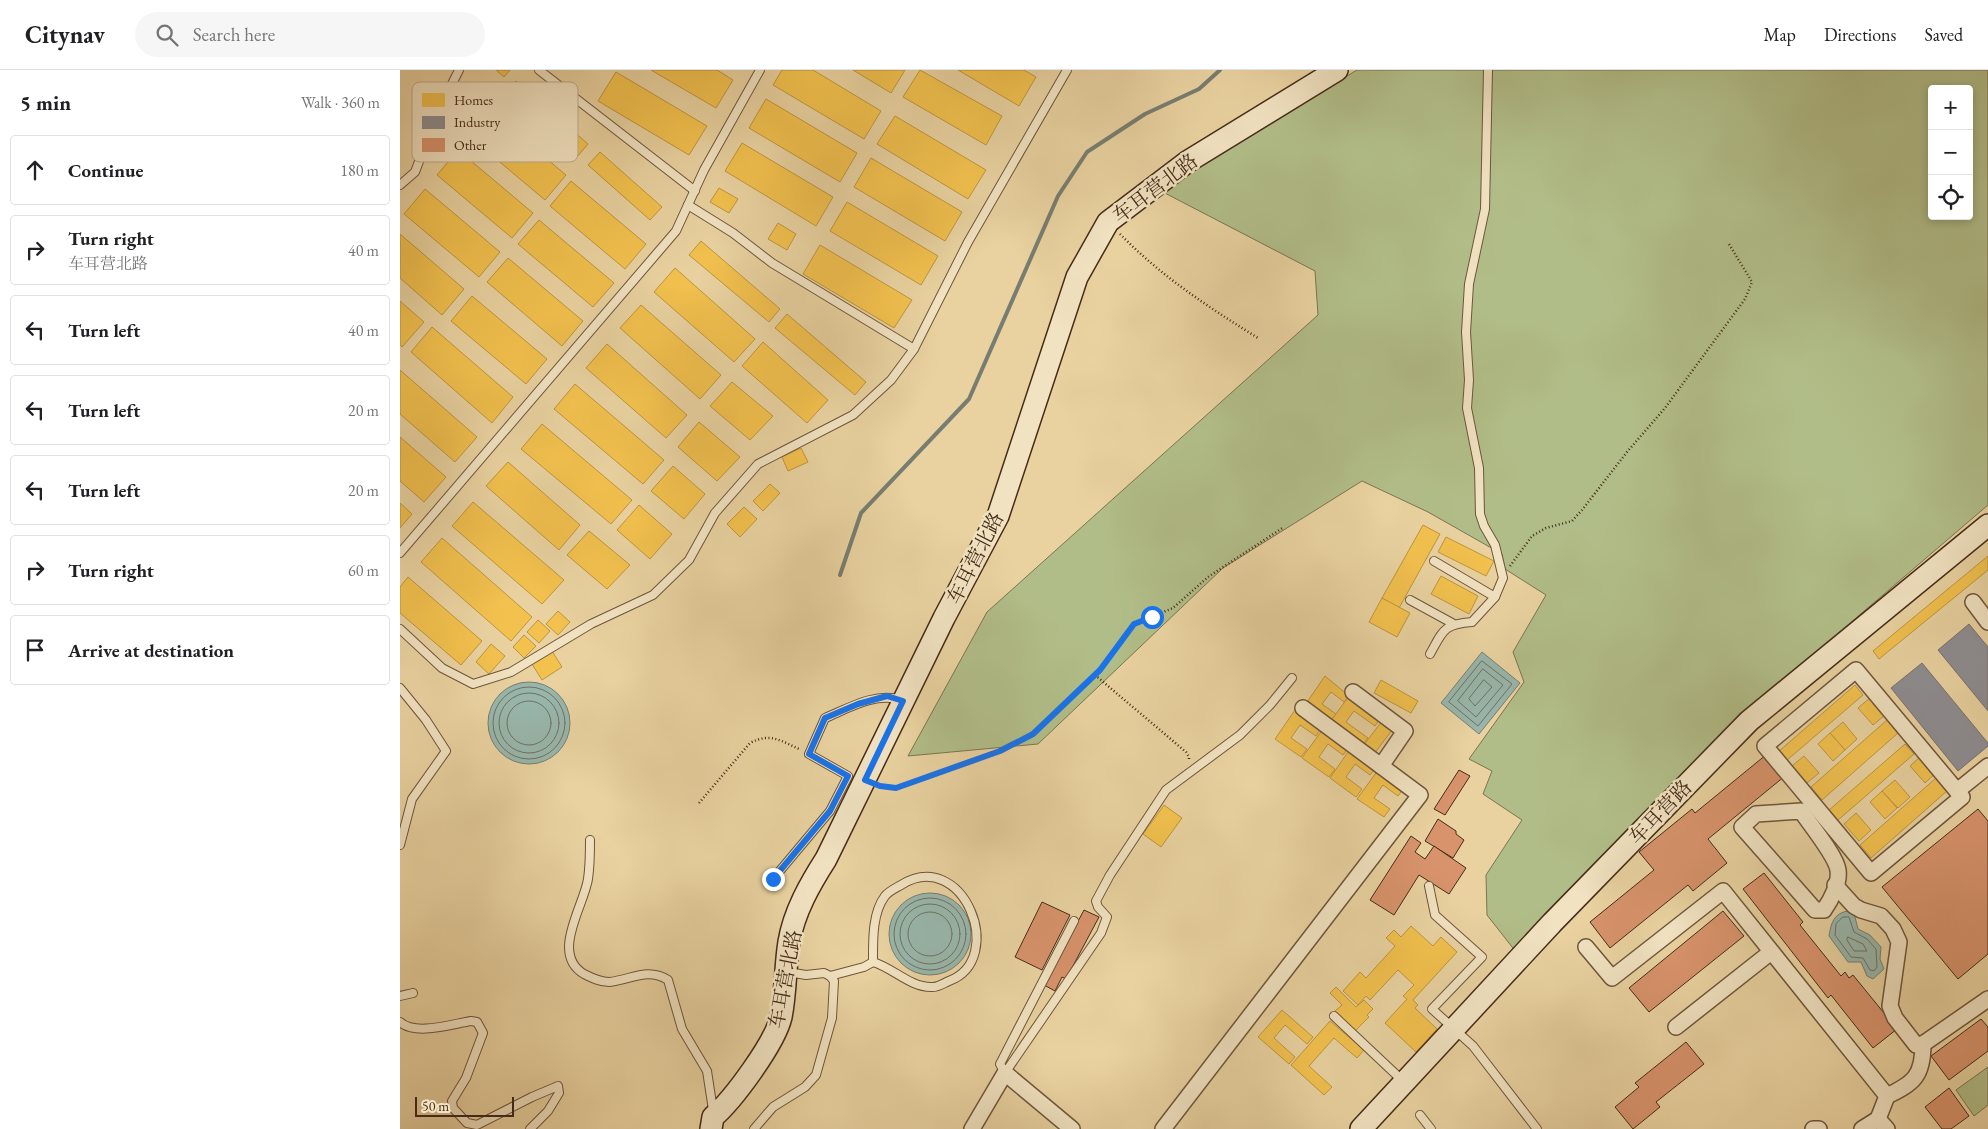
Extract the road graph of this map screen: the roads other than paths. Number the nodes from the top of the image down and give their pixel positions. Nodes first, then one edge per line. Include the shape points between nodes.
1 (459, 70) edge
2 (539, 70) edge
3 (760, 70) edge
4 (1067, 70) edge
5 (1337, 70) edge
6 (1488, 70) edge
7 (453, 82) edge
8 (554, 82) edge
9 (578, 100) edge
10 (419, 162) edge
11 (400, 185) edge
12 (694, 191) junction
13 (688, 205) junction
14 (914, 349) junction
15 (1988, 525) edge
16 (400, 553) edge
17 (1434, 561) dead end
18 (1495, 597) junction
19 (1410, 600) dead end
20 (1973, 602) dead end
21 (1988, 622) edge
22 (1452, 623) junction
23 (400, 629) edge
24 (1430, 654) dead end
25 (1292, 678) dead end
26 (400, 688) edge
27 (1353, 692) dead end
28 (903, 701) junction
29 (1303, 708) dead end
30 (1380, 766) junction
31 (1988, 766) edge
32 (1957, 791) junction
33 (401, 834) edge
34 (590, 840) dead end
35 (400, 845) edge
36 (773, 879) dead end
37 (1835, 884) junction
38 (1429, 886) dead end
39 (1074, 921) dead end
40 (1586, 947) dead end
41 (1771, 952) junction
42 (873, 962) junction
43 (786, 971) junction
44 (830, 976) junction
45 (413, 992) dead end
46 (400, 996) edge
47 (1988, 999) edge
48 (1334, 1016) dead end
49 (400, 1022) edge
50 (1676, 1027) dead end
51 (1455, 1029) junction
52 (1923, 1044) junction
53 (1006, 1073) junction
54 (1405, 1083) junction
55 (1887, 1096) junction
56 (1420, 1115) dead end
57 (712, 1123) edge
58 (1882, 1124) edge
59 (530, 1129) edge
60 (754, 1129) edge
61 (972, 1129) edge
62 (1072, 1129) edge
63 (1162, 1129) edge
64 (1361, 1129) edge
65 (1431, 1129) edge
66 (1536, 1129) edge
67 (1813, 1129) edge
68 (1820, 1129) edge
69 (1862, 1129) edge

1 - 7 lane
2 - 8 lane
3 - 12 lane
4 - 14 lane via 968,242
5 - 28 street, 车耳营北路 via 1187,162 1108,222 1077,277 998,516
6 - 18 lane via 1485,209 1468,294 1467,408 1478,468 1480,514 1495,545 1503,578
9 - 12 lane
10 - 11 lane via 415,172
12 - 13 lane
13 - 14 lane via 733,233 772,263
13 - 16 lane via 676,231
14 - 23 lane via 891,380 853,415 758,464 715,513 689,560 653,595 591,624 511,672 473,684 442,668
15 - 51 street, 车耳营路 via 1749,721 1552,923
17 - 18 lane
18 - 22 lane via 1472,622
19 - 22 lane
20 - 21 street
22 - 24 lane via 1444,628
25 - 53 lane via 1240,735 1166,790 1155,804 1096,901 1107,917 1101,933
26 - 33 lane via 446,751 412,799
27 - 30 street via 1406,731
28 - 36 lane via 887,696 825,718 809,754 848,776 830,811
28 - 43 street, 车耳营北路 via 826,859 807,888 789,940
29 - 30 street
30 - 63 street via 1420,795
31 - 32 street
32 - 32 street via 1856,670 1764,746 1871,873 1962,797
33 - 35 lane
34 - 57 lane via 588,879 572,929 570,956 576,967 595,980 609,982 636,974 654,973 668,980 682,1029 707,1072 714,1103
37 - 37 street via 1838,871 1801,811 1756,814 1742,827 1814,910 1824,910 1832,899
37 - 52 street via 1854,906 1881,916 1893,928 1899,942 1890,1006 1916,1046
38 - 51 lane via 1435,914 1482,957 1432,1009
39 - 53 lane via 1000,1064
40 - 41 street via 1612,978 1723,891
41 - 50 street
41 - 55 street
42 - 42 lane via 874,921 885,895 907,881 929,876 944,880 959,891 973,911 976,933 974,957 969,969 959,977 932,988 908,981 887,966
42 - 44 lane
43 - 44 lane
43 - 57 street, 车耳营北路 via 776,1035
44 - 60 lane via 834,981 832,1018 816,1075 806,1087 773,1107
45 - 46 lane
47 - 52 street
48 - 54 lane
49 - 59 lane via 415,1030 477,1022 482,1032 466,1078 452,1101 453,1108 466,1123 477,1125 558,1086 559,1092 548,1111
51 - 54 street, 车耳营路
51 - 66 lane via 1473,1046
52 - 55 street via 1918,1076 1901,1090
53 - 61 street
53 - 62 street
54 - 64 street, 车耳营路
55 - 58 street
56 - 65 lane
58 - 69 street
67 - 68 street

